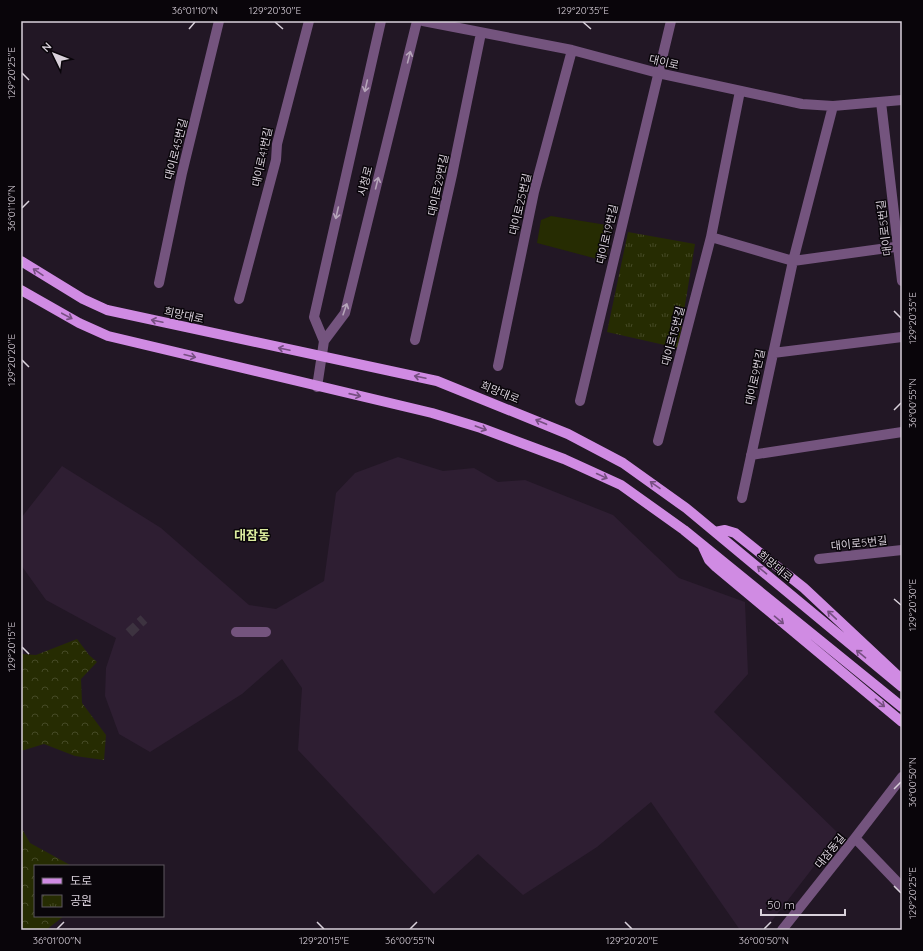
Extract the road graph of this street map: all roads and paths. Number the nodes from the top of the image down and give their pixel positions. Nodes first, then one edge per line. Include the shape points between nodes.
1 (219, 21) edge
2 (309, 21) edge
3 (381, 21) edge
4 (418, 21) edge
5 (423, 21) edge
6 (671, 21) edge
7 (481, 33) junction
8 (572, 50) junction
9 (658, 73) junction
10 (740, 91) junction
11 (902, 100) edge
12 (881, 102) junction
13 (833, 106) junction
14 (711, 237) junction
15 (900, 246) edge
16 (21, 261) edge
17 (793, 261) junction
18 (902, 281) edge
19 (159, 283) dead end
20 (21, 290) edge
21 (239, 298) dead end
22 (902, 338) edge
23 (416, 340) dead end
24 (324, 341) junction
25 (773, 353) junction
26 (322, 357) junction
27 (498, 366) dead end
28 (317, 387) junction
29 (580, 401) dead end
30 (902, 432) edge
31 (658, 441) dead end
32 (751, 455) junction
33 (742, 498) dead end
34 (715, 532) junction
35 (702, 545) junction
36 (902, 550) edge
37 (818, 559) dead end
38 (236, 632) dead end
39 (266, 632) dead end
40 (902, 679) edge
41 (902, 688) edge
42 (902, 707) edge
43 (902, 722) edge
44 (902, 777) edge
45 (855, 838) junction
46 (902, 887) edge
47 (782, 930) edge

1 - 19 street, 대이로45번길 via 182,173
2 - 21 street, 대이로41번길 via 277,144 276,160
3 -> 24 street, 시청로 via 314,317
24 -> 4 street, 시청로 via 345,313
5 - 7 street, 대이로
6 - 9 street, 대이로19번길
7 - 8 street, 대이로
7 - 23 street, 대이로29번길
8 - 9 street, 대이로
8 - 27 street, 대이로25번길 via 534,192
9 - 10 street, 대이로
9 - 29 street, 대이로19번길
10 - 13 street, 대이로 via 802,104
10 - 14 street, 대이로15번길
11 - 12 street, 대이로
12 - 13 street, 대이로
12 - 15 street, 대이로5번길
13 - 17 street, 대이로9번길
14 - 17 street
14 - 31 street, 대이로15번길
15 - 17 street
15 - 18 street, 대이로5번길
26 -> 16 main road, 희망대로 via 107,310 83,299
17 - 25 street, 대이로9번길
20 -> 28 main road via 79,323 108,336
22 - 25 street
24 - 26 street, 시청로
25 - 32 street, 대이로9번길
26 - 28 street, 시청로
34 -> 26 main road, 희망대로 via 623,463 568,434 437,381
28 -> 35 main road via 432,413 564,459 621,485
30 - 32 street
32 - 33 street, 대이로9번길
40 -> 34 main road via 804,588 734,533 725,530
41 -> 34 main road, 희망대로
35 - 42 main road
35 -> 43 main road via 709,560 716,567
36 - 37 street, 대이로5번길
38 - 39 street
44 - 45 street
45 - 46 street, 대잠동길
45 - 47 street, 대잠동길

